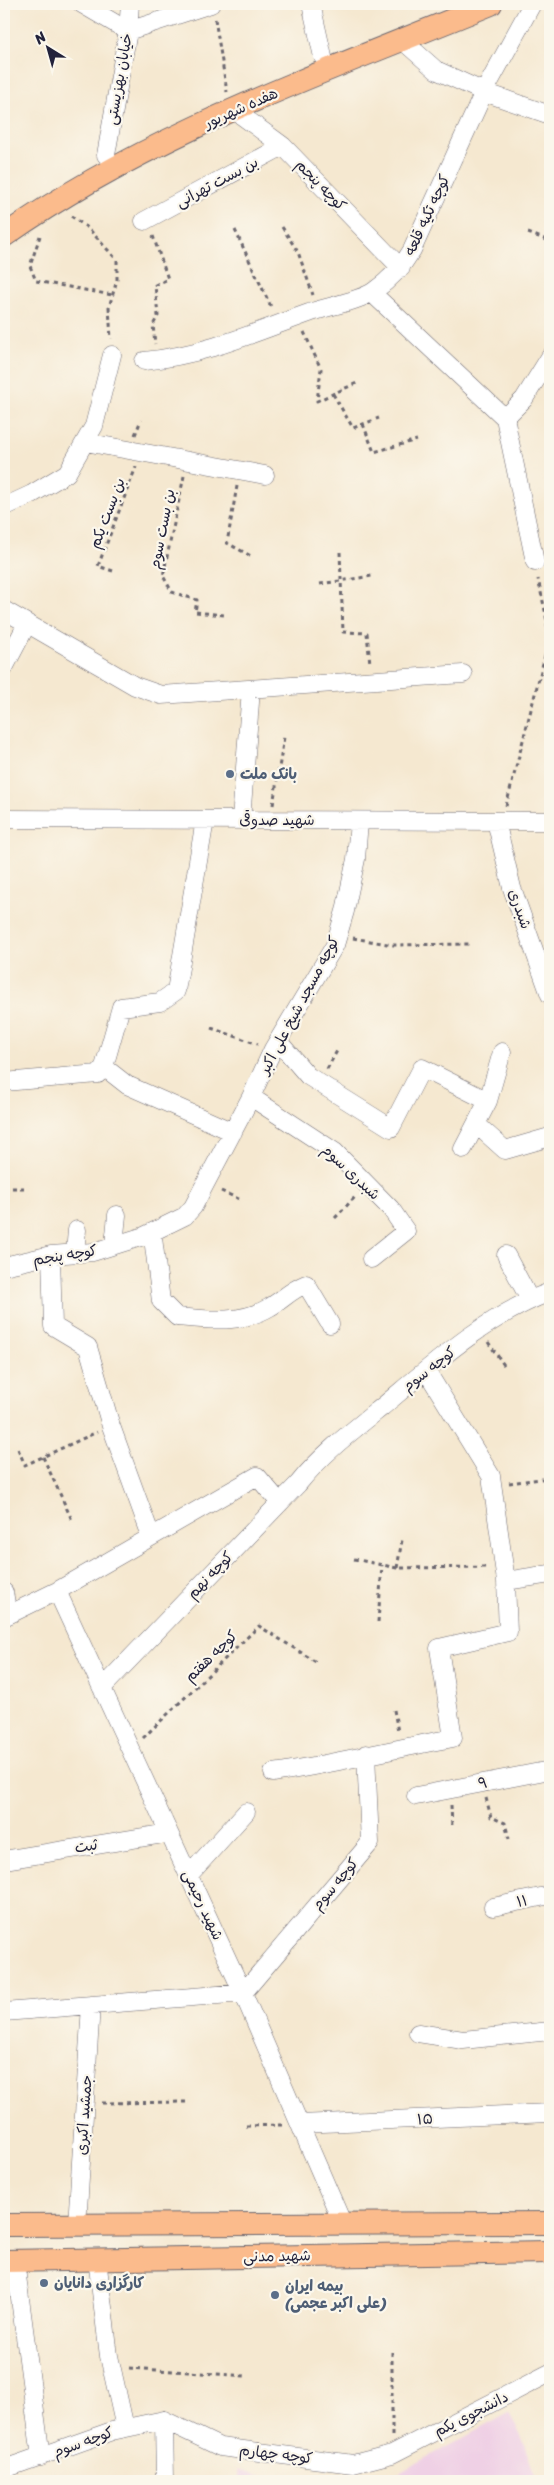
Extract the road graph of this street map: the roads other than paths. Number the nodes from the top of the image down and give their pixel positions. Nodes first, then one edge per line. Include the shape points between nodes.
1 (82, 4) edge
2 (130, 4) edge
3 (310, 4) edge
4 (453, 4) edge
5 (491, 4) edge
6 (532, 4) edge
7 (212, 8) edge
8 (128, 30) junction
9 (402, 40) junction
10 (323, 57) junction
11 (484, 92) junction
12 (231, 103) junction
13 (550, 115) edge
14 (283, 146) junction
15 (108, 162) junction
16 (4, 218) edge
17 (148, 219) road end
18 (4, 236) edge
19 (401, 268) junction
20 (372, 293) junction
21 (111, 348) road end
22 (550, 357) edge
23 (151, 361) road end
24 (505, 418) junction
25 (85, 442) junction
26 (265, 475) dead end
27 (4, 507) edge
28 (534, 562) road end
29 (4, 610) edge
30 (28, 624) junction
31 (4, 668) edge
32 (463, 674) dead end
33 (251, 689) junction
34 (4, 819) edge
35 (205, 820) junction
36 (241, 820) junction
37 (359, 821) junction
38 (500, 821) junction
39 (550, 821) edge
40 (550, 995) edge
41 (275, 1045) junction
42 (502, 1052) dead end
43 (104, 1067) junction
44 (4, 1082) edge
45 (251, 1097) junction
46 (488, 1101) junction
47 (476, 1124) junction
48 (233, 1132) junction
49 (550, 1137) edge
50 (463, 1149) dead end
51 (117, 1215) dead end
52 (77, 1230) dead end
53 (144, 1236) junction
54 (114, 1245) junction
55 (75, 1253) junction
56 (51, 1255) junction
57 (506, 1255) dead end
58 (371, 1259) dead end
59 (4, 1266) edge
60 (550, 1292) edge
61 (530, 1300) junction
62 (330, 1324) dead end
63 (426, 1370) junction
64 (317, 1461) joint
65 (280, 1503) junction
66 (150, 1536) junction
67 (505, 1574) junction
68 (550, 1574) edge
69 (56, 1591) junction
70 (4, 1592) edge
71 (6, 1616) edge
72 (102, 1688) junction
73 (366, 1754) junction
74 (550, 1770) edge
75 (273, 1773) dead end
76 (416, 1796) dead end
77 (246, 1812) dead end
78 (169, 1833) junction
79 (4, 1860) edge
80 (189, 1875) junction
81 (550, 1895) edge
82 (493, 1906) dead end
83 (243, 1993) junction
84 (91, 2005) junction
85 (4, 2012) edge
86 (550, 2031) edge
87 (418, 2033) dead end
88 (550, 2113) edge
89 (300, 2124) junction
90 (342, 2222) junction
91 (550, 2223) edge
92 (77, 2224) junction
93 (4, 2225) edge
94 (550, 2252) edge
95 (97, 2259) junction
96 (9, 2261) edge
97 (550, 2373) edge
98 (164, 2420) junction
99 (125, 2428) junction
100 (392, 2454) joint
101 (41, 2457) junction
102 (4, 2469) edge
103 (165, 2481) edge

1 - 8 street
2 - 8 street, خیابان بهزیستی
3 - 10 street
4 - 10 main road, هفده شهریور
5 - 9 main road, هفده شهریور
6 - 11 street, کوچه تکیه قلعه
7 - 8 street
8 - 15 street, خیابان بهزیستی
9 - 11 street via 436,70
9 - 12 main road, هفده شهریور
10 - 12 main road, هفده شهریور
11 - 13 street
11 - 19 street, کوچه تکیه قلعه
12 - 14 street, کوچه پنجم
12 - 15 main road, هفده شهریور
14 - 17 street, بن بست تهرانی
14 - 19 street, کوچه پنجم
15 - 16 main road, هفده شهریور via 42,191
15 - 18 main road, هفده شهریور
19 - 20 street, کوچه تکیه قلعه
20 - 23 street, کوچه تکیه قلعه via 223,346
20 - 24 street
21 - 25 street via 94,426
22 - 24 street via 524,399
24 - 28 street
25 - 26 street
25 - 27 street via 67,473
29 - 30 street
30 - 31 street
30 - 33 street via 135,686 161,695
32 - 33 street
33 - 36 street
34 - 35 street, شهید صدوقی
35 - 36 street, شهید صدوقی
35 - 43 street via 176,991 160,1002 121,1007
36 - 37 street, شهید صدوقی
37 - 38 street, شهید صدوقی
37 - 41 street, کوچه مسجد شیخ علی اکبر via 356,859 335,945
38 - 39 street, شهید صدوقی
38 - 40 street, شبدری via 512,888
41 - 45 street, کوچه مسجد شیخ علی اکبر
41 - 46 street via 308,1076 391,1128 422,1068
42 - 46 street
43 - 44 street via 98,1074
43 - 48 street via 127,1085
45 - 48 street, کوچه مسجد شیخ علی اکبر
45 - 58 street, شبدری سوم via 335,1152 391,1209 406,1231
46 - 47 street
47 - 49 street via 505,1150
47 - 50 street
48 - 53 street, کوچه مسجد شیخ علی اکبر via 193,1207 185,1216
51 - 54 street
52 - 55 street
53 - 54 street, کوچه پنجم
53 - 62 street via 153,1238 162,1300 177,1317 214,1320 252,1316 306,1284
54 - 55 street, کوچه پنجم via 93,1252
55 - 56 street, کوچه پنجم
56 - 59 street, کوچه پنجم
56 - 66 street via 53,1326 88,1347 111,1426
57 - 61 street
60 - 61 street, کوچه سوم
61 - 63 street, کوچه سوم via 502,1314
63 - 64 street, کوچه سوم
63 - 67 street via 491,1476
64 - 65 street, کوچه نهم
65 - 66 street via 257,1476
65 - 72 street, کوچه نهم
66 - 69 street
67 - 68 street
67 - 73 street via 508,1632 439,1648 453,1738
69 - 71 street
69 - 72 street, شهید رحیمی
70 - 71 street
72 - 78 street, شهید رحیمی
73 - 75 street via 316,1767
73 - 83 street, کوچه سوم via 370,1843
74 - 76 street, ۹
77 - 80 street
78 - 79 street, ثبت
78 - 80 street, شهید رحیمی
80 - 83 street, شهید رحیمی
81 - 82 street, ۱۱
83 - 84 street
83 - 89 street, شهید رحیمی
84 - 85 street
84 - 92 street, جمشید اکبری
86 - 87 street via 463,2040
88 - 89 street, ۱۵
89 - 90 street, شهید رحیمی
90 - 91 main road
90 - 92 main road
92 - 93 main road
94 - 95 main road, شهید مدنی
95 - 96 main road, شهید مدنی
95 - 99 street via 112,2367
96 - 101 street
97 - 100 street, دانشجوی یکم
98 - 99 street, کوچه سوم
98 - 100 street, کوچه چهارم via 220,2447 353,2464
98 - 103 street
99 - 101 street, کوچه سوم
101 - 102 street, کوچه سوم

